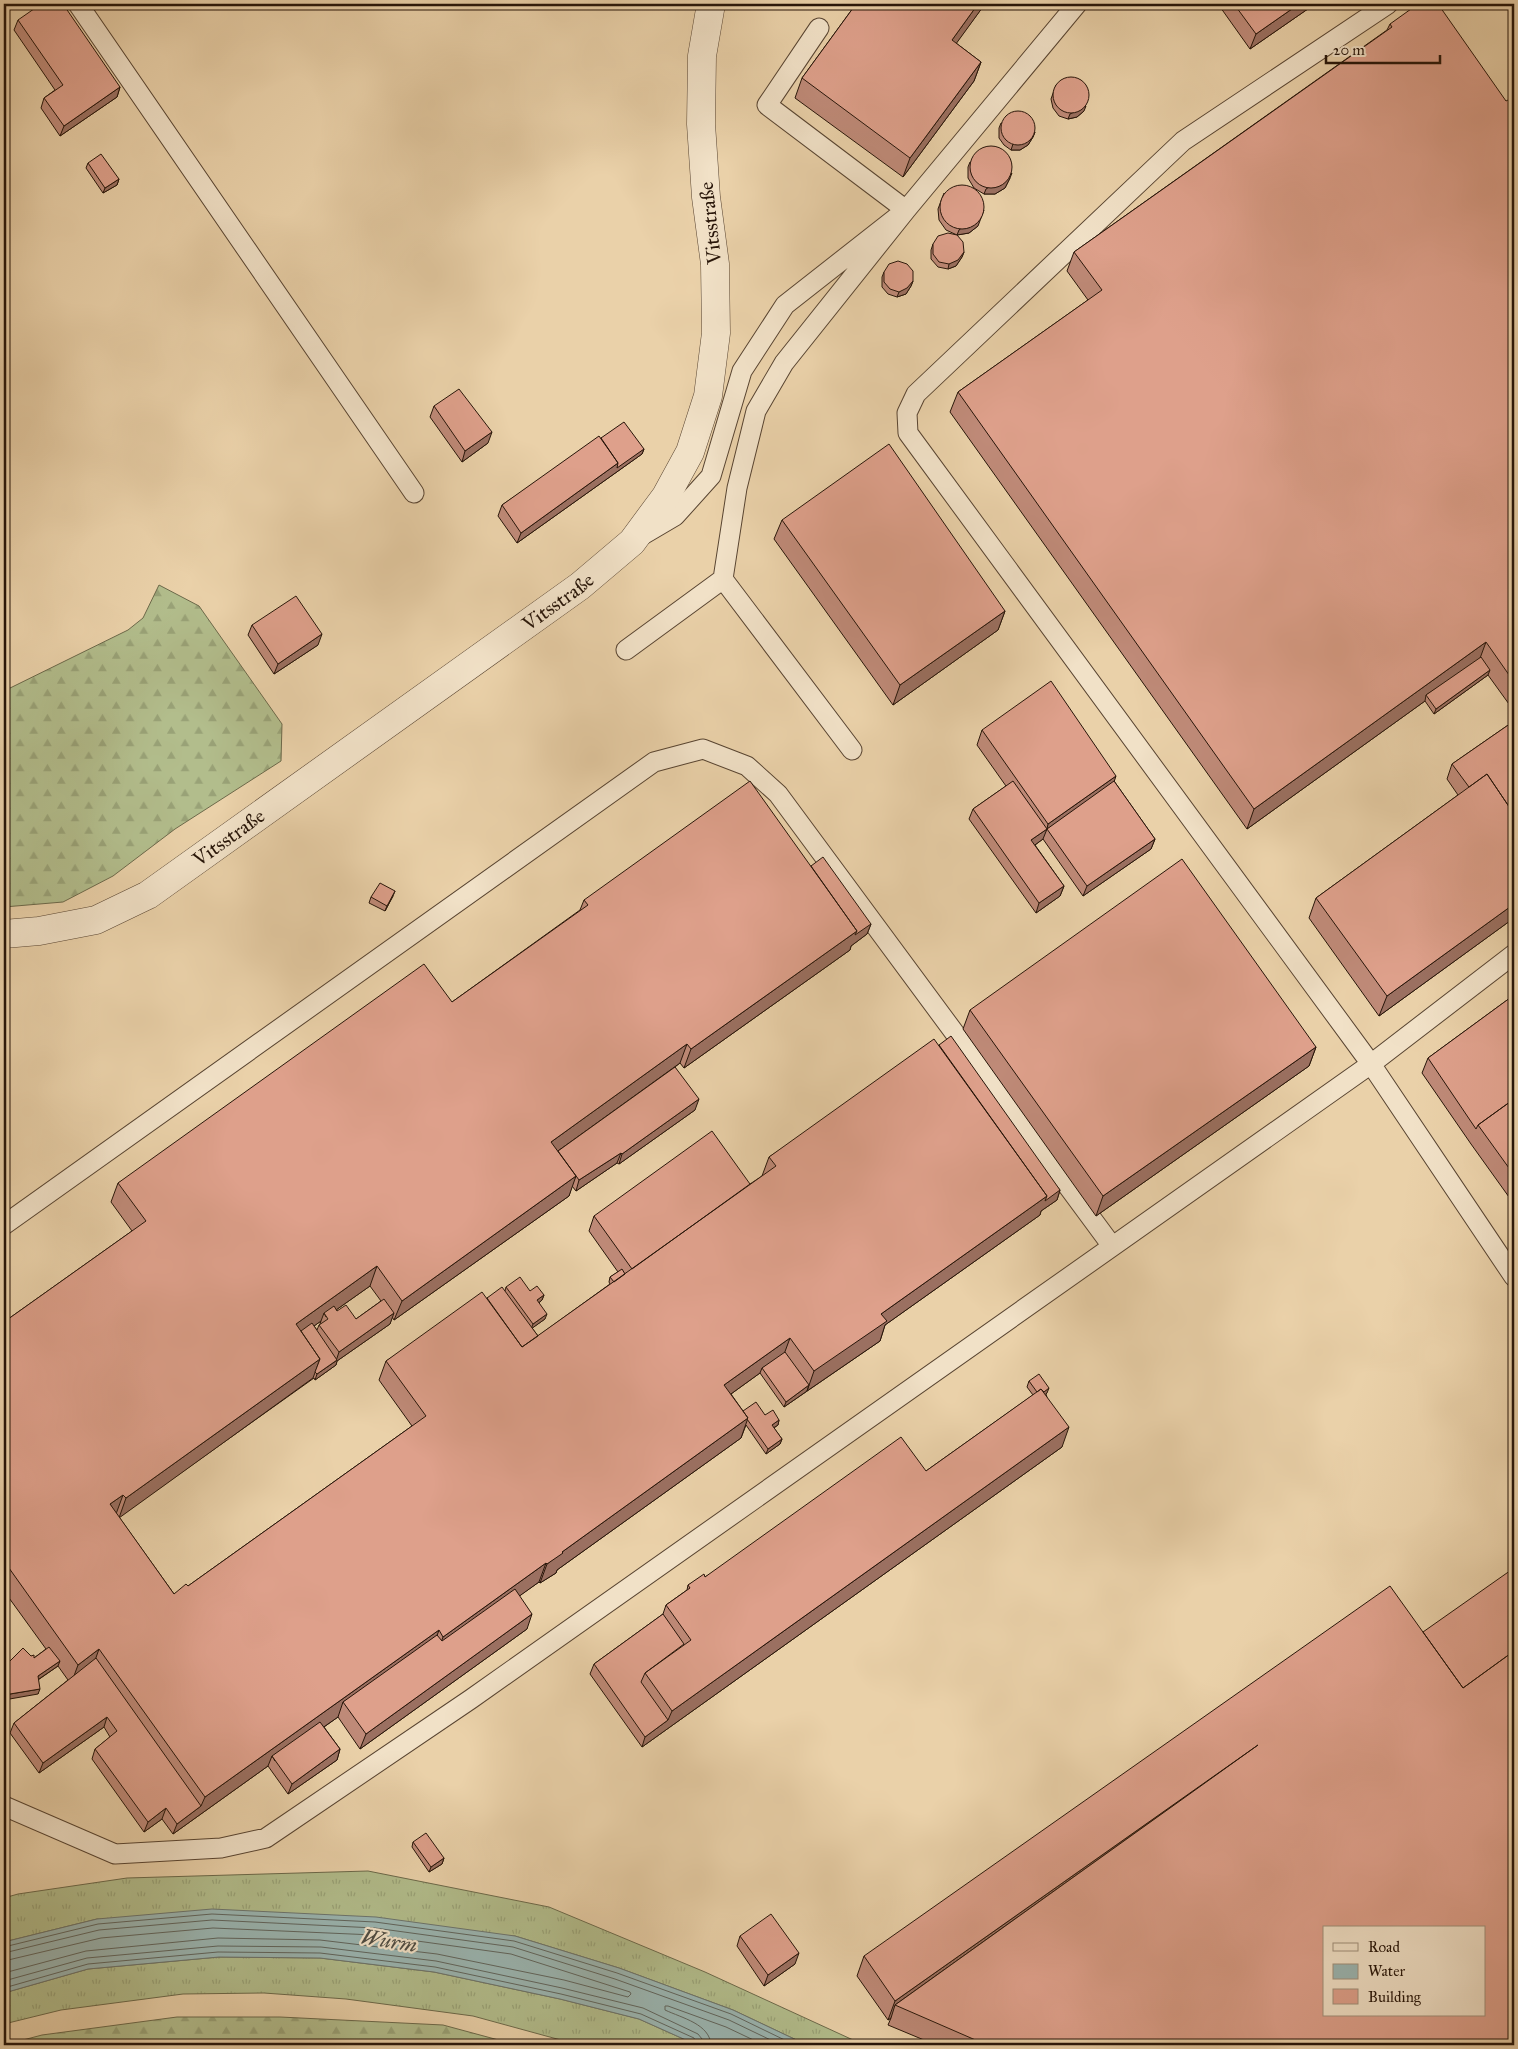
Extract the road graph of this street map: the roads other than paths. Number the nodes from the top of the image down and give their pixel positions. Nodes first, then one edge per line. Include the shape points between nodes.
1 (78, 4) edge
2 (711, 4) edge
3 (1077, 4) edge
4 (1388, 4) edge
5 (819, 28) dead end
6 (906, 210) junction
7 (414, 493) dead end
8 (632, 542) junction
9 (723, 579) junction
10 (626, 650) dead end
11 (852, 750) dead end
12 (4, 934) edge
13 (1514, 954) edge
14 (1371, 1064) junction
15 (4, 1224) edge
16 (1112, 1246) junction
17 (1514, 1277) edge
18 (4, 1806) edge

1 - 7 lane
2 - 8 street, Vitsstraße via 702,56 701,124 715,264 716,333 708,396 690,452 666,496
3 - 6 lane
4 - 14 lane via 1183,141 916,394 907,413 908,433
5 - 6 lane via 767,105
6 - 8 lane via 785,305 742,370 711,476 675,516
6 - 9 lane via 784,363 756,411 737,488
8 - 12 street, Vitsstraße via 580,586 148,895 96,920
9 - 10 lane
9 - 11 lane
13 - 14 lane
14 - 16 lane
14 - 17 lane
15 - 16 lane via 654,762 703,749 747,766 778,794
16 - 18 lane via 471,1699 266,1838 221,1848 115,1854

